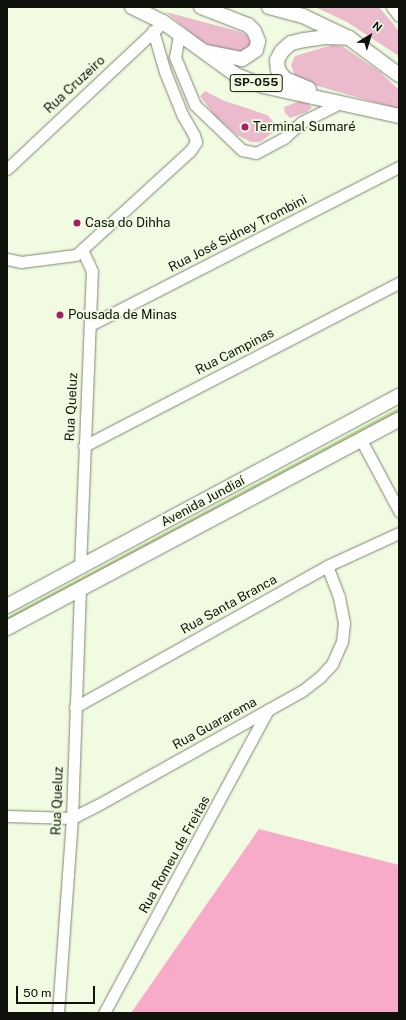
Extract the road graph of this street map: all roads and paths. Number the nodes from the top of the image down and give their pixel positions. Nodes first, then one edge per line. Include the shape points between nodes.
1 (132, 7) edge
2 (201, 7) edge
3 (269, 7) edge
4 (392, 7) edge
5 (399, 16) edge
6 (158, 27) junction
7 (179, 35) junction
8 (348, 38) junction
9 (201, 50) junction
10 (399, 75) edge
11 (339, 101) junction
12 (399, 116) edge
13 (399, 167) edge
14 (7, 169) edge
15 (82, 250) junction
16 (7, 259) edge
17 (399, 283) edge
18 (90, 325) junction
19 (399, 396) edge
20 (399, 420) edge
21 (361, 440) junction
22 (84, 446) junction
23 (399, 511) edge
24 (399, 533) edge
25 (327, 566) junction
26 (80, 568) junction
27 (80, 590) junction
28 (7, 606) edge
29 (7, 628) edge
30 (75, 707) junction
31 (268, 710) junction
32 (7, 816) edge
33 (72, 818) junction
34 (58, 1013) edge
35 (104, 1013) edge

1 - 6 main road, SP-055
2 - 9 main road, SP-055 via 248,25 258,41 256,50 242,59
3 - 8 main road via 303,16
4 - 5 street
6 - 7 main road, SP-055
6 - 14 street, Rua Cruzeiro
6 - 15 street via 165,72 196,142 190,151
7 - 9 main road, SP-055
7 - 11 street via 175,57 195,105 242,150 256,152 284,138 302,122
8 - 10 main road
8 - 11 main road, SP-055 via 326,37 291,43 277,60 278,70 285,79
9 - 11 main road, SP-055 via 236,75 263,86
11 - 12 main road, SP-055
13 - 18 street, Rua José Sidney Trombini
15 - 16 street via 63,258 21,262
15 - 18 street, Rua Queluz via 92,271
17 - 22 street, Rua Campinas
18 - 22 street, Rua Queluz
19 - 26 main road, Avenida Jundiaí
20 - 21 main road, Avenida Jundiaí
21 - 23 street
21 - 27 main road, Avenida Jundiaí
22 - 26 street, Rua Queluz
24 - 25 street, Rua Santa Branca
25 - 30 street, Rua Santa Branca
25 - 31 street, Rua Guararema via 339,597 344,623 342,642 332,664 320,677
26 - 28 main road, Avenida Jundiaí
27 - 29 main road, Avenida Jundiaí
27 - 30 street, Rua Queluz
30 - 33 street, Rua Queluz
31 - 33 street, Rua Guararema
31 - 35 street, Rua Romeu de Freitas
32 - 33 street
33 - 34 street, Rua Queluz

